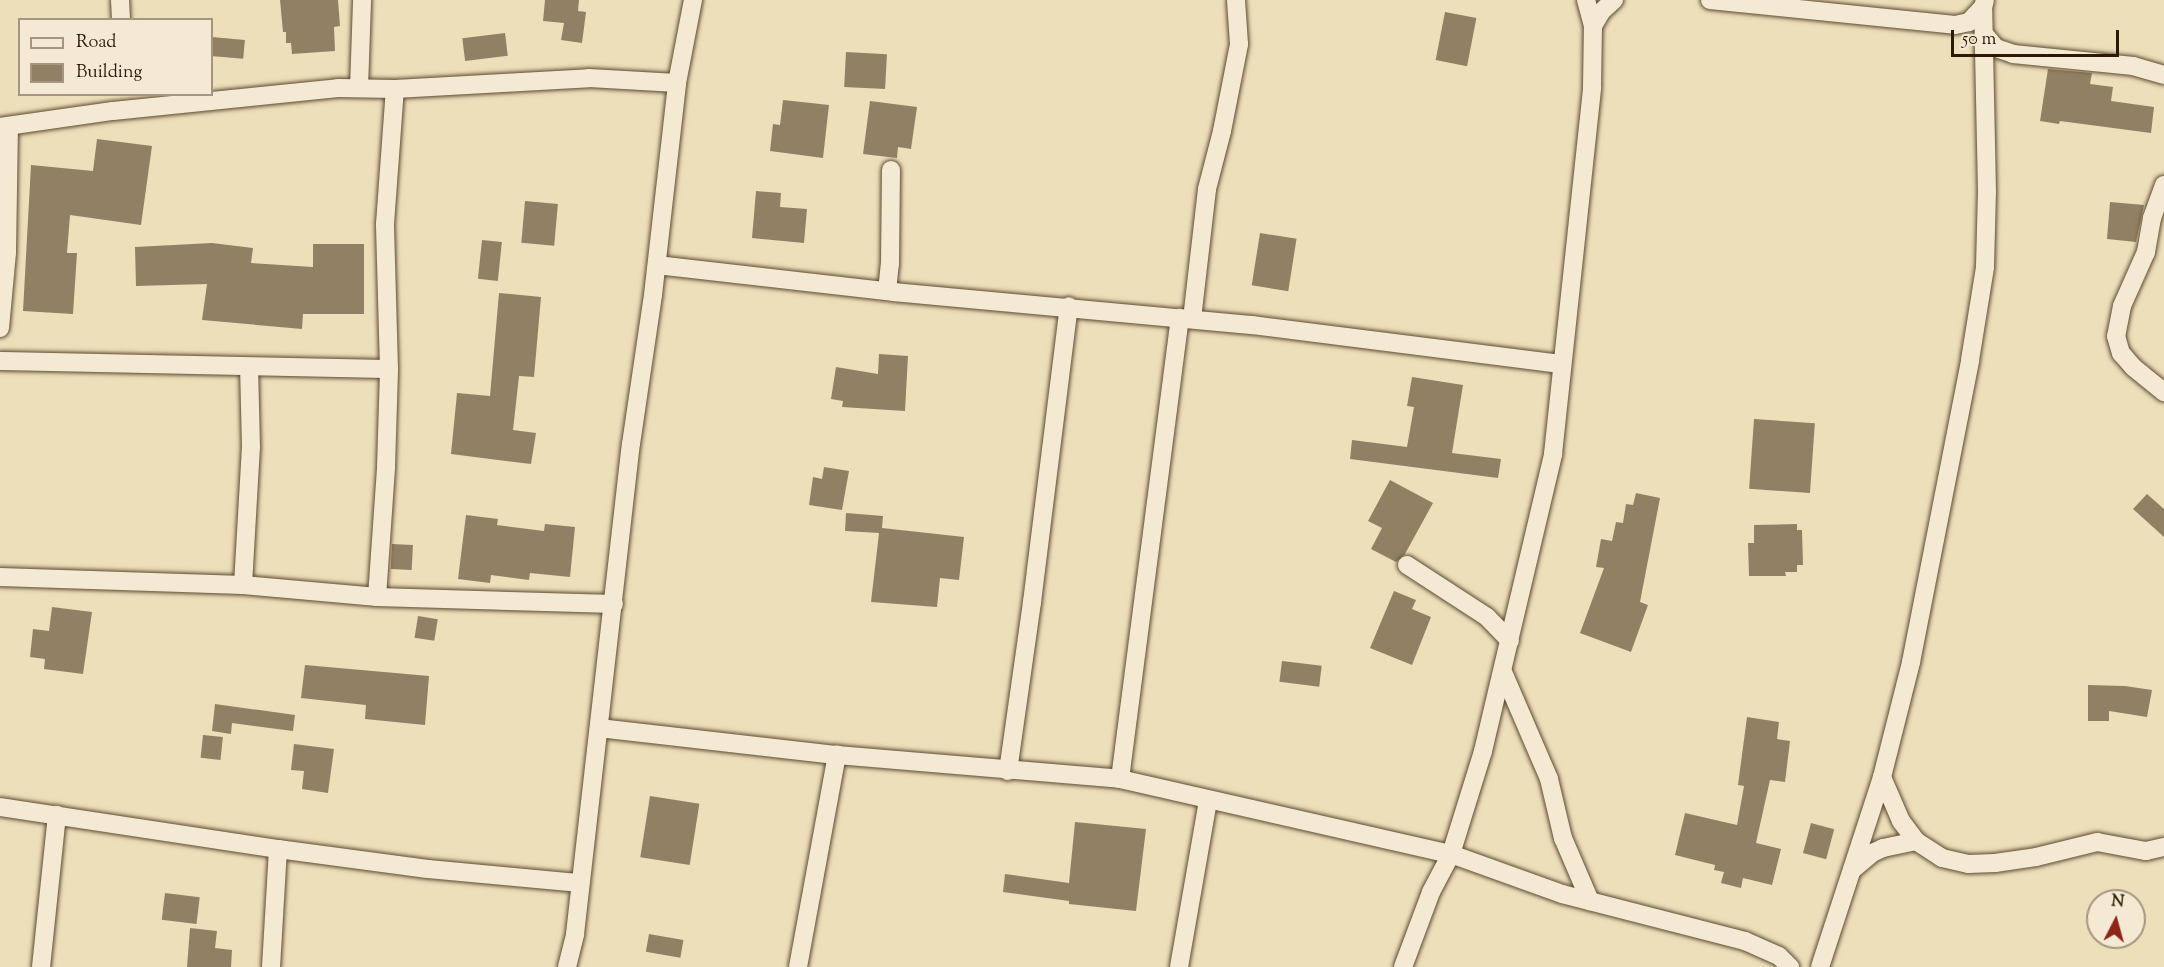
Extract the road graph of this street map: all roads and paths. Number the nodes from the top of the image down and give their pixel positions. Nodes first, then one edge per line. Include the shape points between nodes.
1 (120, 0) edge
2 (362, 0) edge
3 (693, 0) edge
4 (1236, 0) edge
5 (1586, 0) edge
6 (1614, 0) edge
7 (1710, 0) edge
8 (1984, 4) edge
9 (121, 18) edge
10 (1593, 26) junction
11 (1985, 34) junction
12 (2164, 75) edge
13 (677, 83) junction
14 (359, 88) junction
15 (395, 89) junction
16 (114, 103) edge
17 (5, 126) edge
18 (891, 170) dead end
19 (2164, 185) edge
20 (657, 265) junction
21 (887, 291) junction
22 (1069, 306) junction
23 (1186, 319) junction
24 (0, 328) edge
25 (0, 361) edge
26 (1562, 364) junction
27 (249, 367) junction
28 (389, 369) junction
29 (2164, 392) edge
30 (1407, 565) dead end
31 (0, 577) edge
32 (243, 585) junction
33 (377, 597) junction
34 (614, 604) junction
35 (1510, 641) junction
36 (1503, 672) junction
37 (599, 728) junction
38 (837, 755) junction
39 (1008, 771) junction
40 (1882, 777) junction
41 (1119, 779) junction
42 (1208, 800) junction
43 (0, 807) edge
44 (57, 815) junction
45 (1916, 841) junction
46 (2164, 847) edge
47 (278, 849) junction
48 (1451, 854) junction
49 (1851, 872) junction
50 (580, 883) junction
51 (1590, 900) junction
52 (41, 967) edge
53 (271, 967) edge
54 (567, 967) edge
55 (798, 967) edge
56 (1179, 967) edge
57 (1403, 967) edge
58 (1790, 967) edge
59 (1820, 967) edge

1 - 9 street
2 - 14 street
3 - 13 street
4 - 23 street via 1239,44 1206,189
5 - 10 street
6 - 10 street
7 - 8 street via 1955,25 1969,22
8 - 11 street
10 - 26 street via 1592,87
11 - 12 street via 1996,48 2013,54 2133,66
11 - 40 street via 1985,267 1911,662
13 - 15 street via 589,78
13 - 20 street
14 - 15 street
14 - 16 street
15 - 28 street via 385,225
16 - 17 street
17 - 24 street via 7,252
18 - 21 street
19 - 29 street via 2145,252 2122,306 2116,336 2121,353 2133,367
20 - 21 street
20 - 34 street
21 - 22 street
22 - 23 street
22 - 39 street
23 - 26 street via 1358,336
23 - 41 street
25 - 27 street
26 - 35 street via 1553,454
27 - 28 street
27 - 32 street via 251,447
28 - 33 street
30 - 35 street via 1487,617
31 - 32 street
32 - 33 street
33 - 34 street
34 - 37 street
35 - 36 street
36 - 48 street
36 - 51 street via 1549,779 1563,838
37 - 38 street
37 - 50 street
38 - 39 street
38 - 55 street
39 - 41 street
40 - 45 street via 1901,821
40 - 49 street
41 - 42 street
42 - 48 street
42 - 56 street
43 - 44 street
44 - 47 street
44 - 52 street
45 - 46 street via 1942,858 1968,864 2036,857 2097,842 2146,850
45 - 49 street via 1878,850
47 - 50 street via 428,869
47 - 53 street
48 - 51 street via 1562,894
48 - 57 street via 1431,892
49 - 59 street
50 - 54 street
51 - 58 street via 1745,941 1779,956

